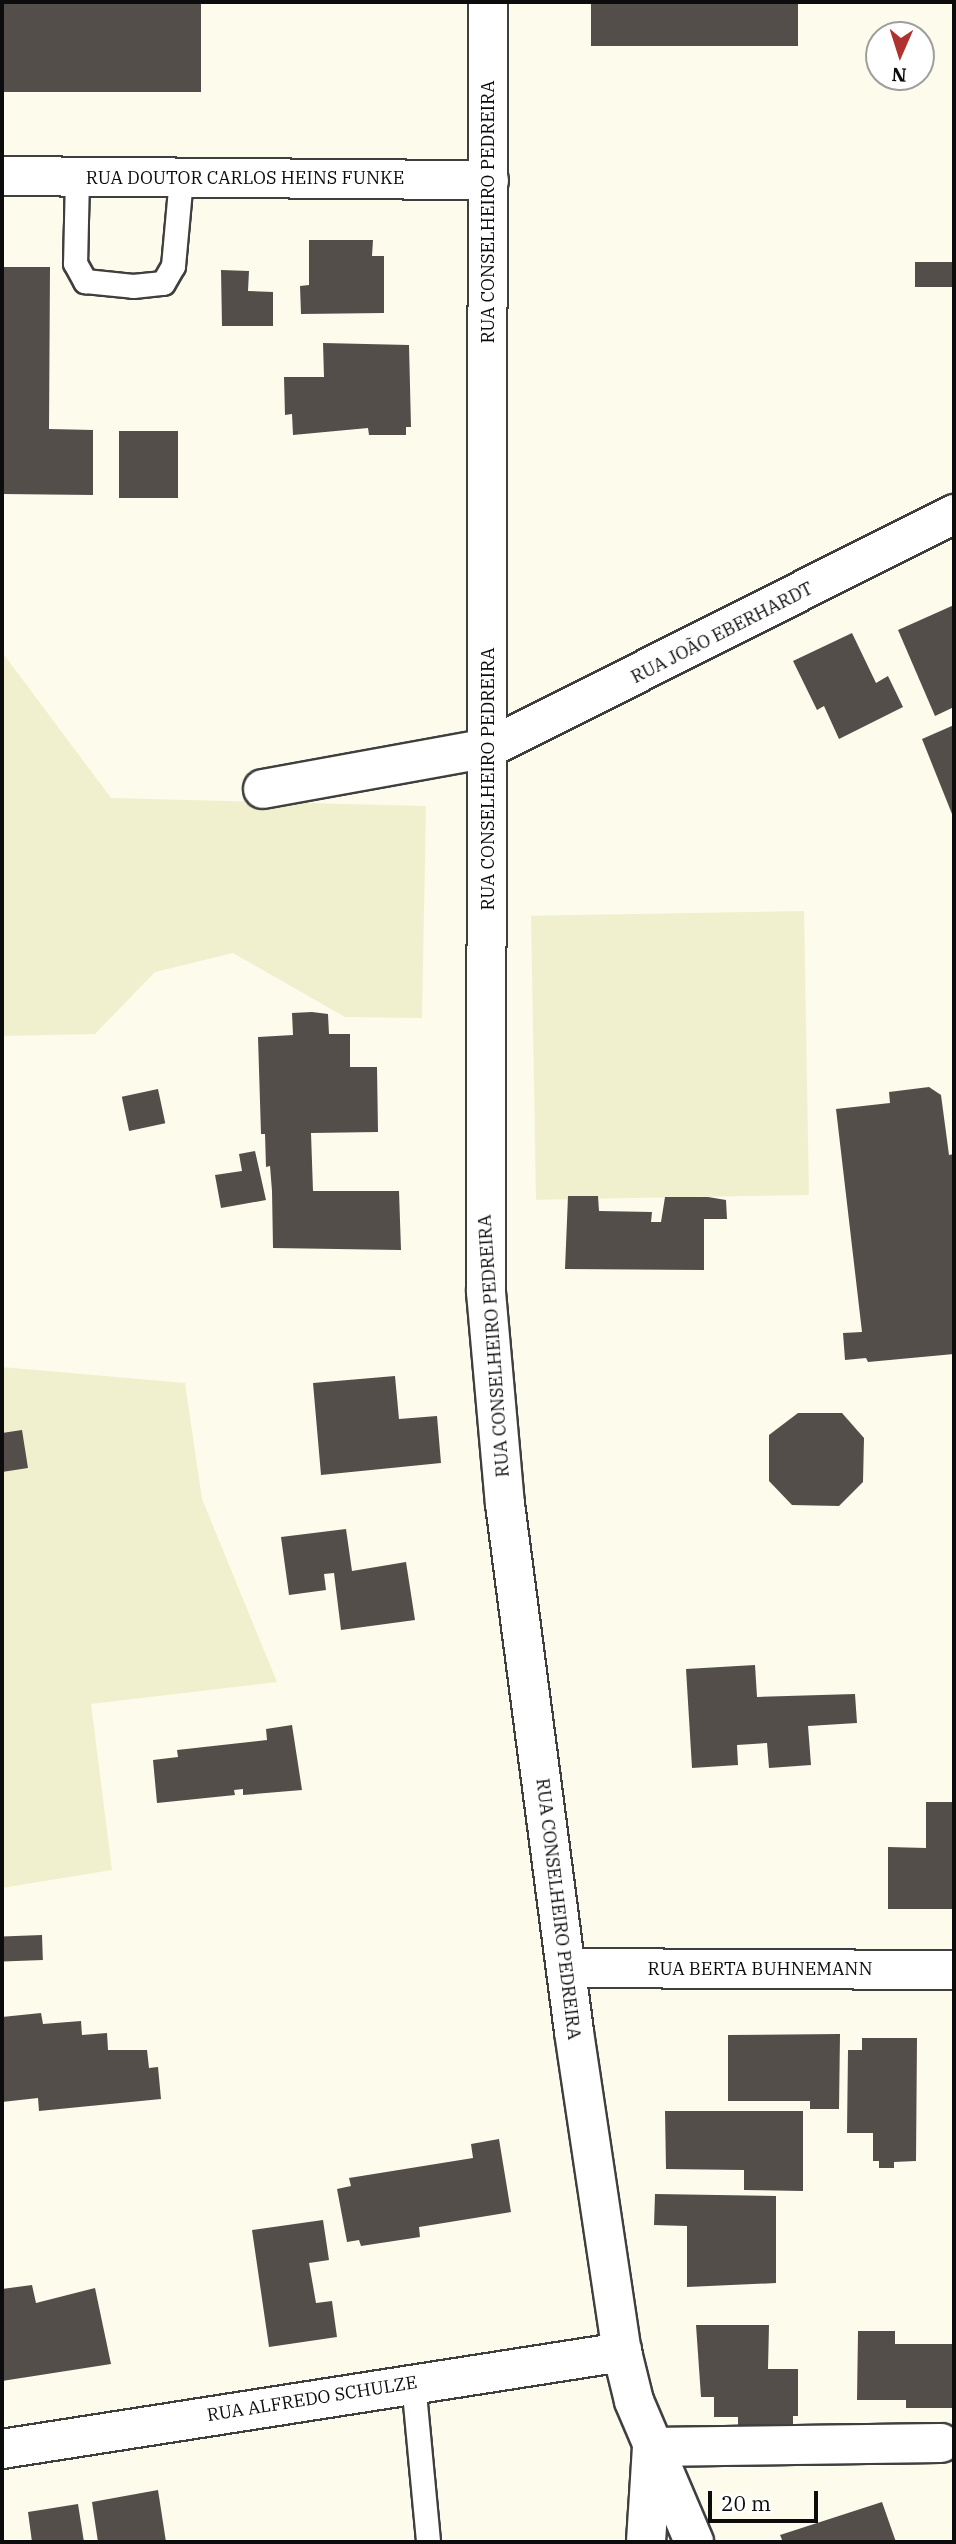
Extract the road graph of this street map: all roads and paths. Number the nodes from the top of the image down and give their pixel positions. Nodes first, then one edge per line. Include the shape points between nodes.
1 (488, 2) edge
2 (2, 176) edge
3 (77, 177) junction
4 (181, 178) junction
5 (488, 180) junction
6 (954, 514) edge
7 (489, 748) junction
8 (263, 789) dead end
9 (566, 1968) junction
10 (954, 1970) edge
11 (622, 2352) junction
12 (413, 2382) junction
13 (940, 2443) dead end
14 (652, 2447) junction
15 (2, 2449) edge
16 (428, 2542) edge
17 (646, 2542) edge
18 (694, 2542) edge

1 - 5 street, RUA CONSELHEIRO PEDREIRA
2 - 3 street, RUA DOUTOR CARLOS HEINS FUNKE
3 - 4 street, RUA DOUTOR CARLOS HEINS FUNKE
3 - 4 lane via 75,263 85,281 133,285 163,283 173,266
4 - 5 street, RUA DOUTOR CARLOS HEINS FUNKE
5 - 7 street, RUA CONSELHEIRO PEDREIRA
6 - 7 street, RUA JOÃO EBERHARDT
7 - 8 street, RUA JOÃO EBERHARDT
7 - 9 street, RUA CONSELHEIRO PEDREIRA via 483,1171 486,1292 505,1504
9 - 10 street, RUA BERTA BUHNEMANN
9 - 11 street, RUA CONSELHEIRO PEDREIRA
11 - 12 street, RUA ALFREDO SCHULZE
11 - 14 street, RUA CONSELHEIRO PEDREIRA
12 - 15 street, RUA ALFREDO SCHULZE
12 - 16 lane
13 - 14 street
14 - 17 street
14 - 18 street, RUA CONSELHEIRO PEDREIRA

